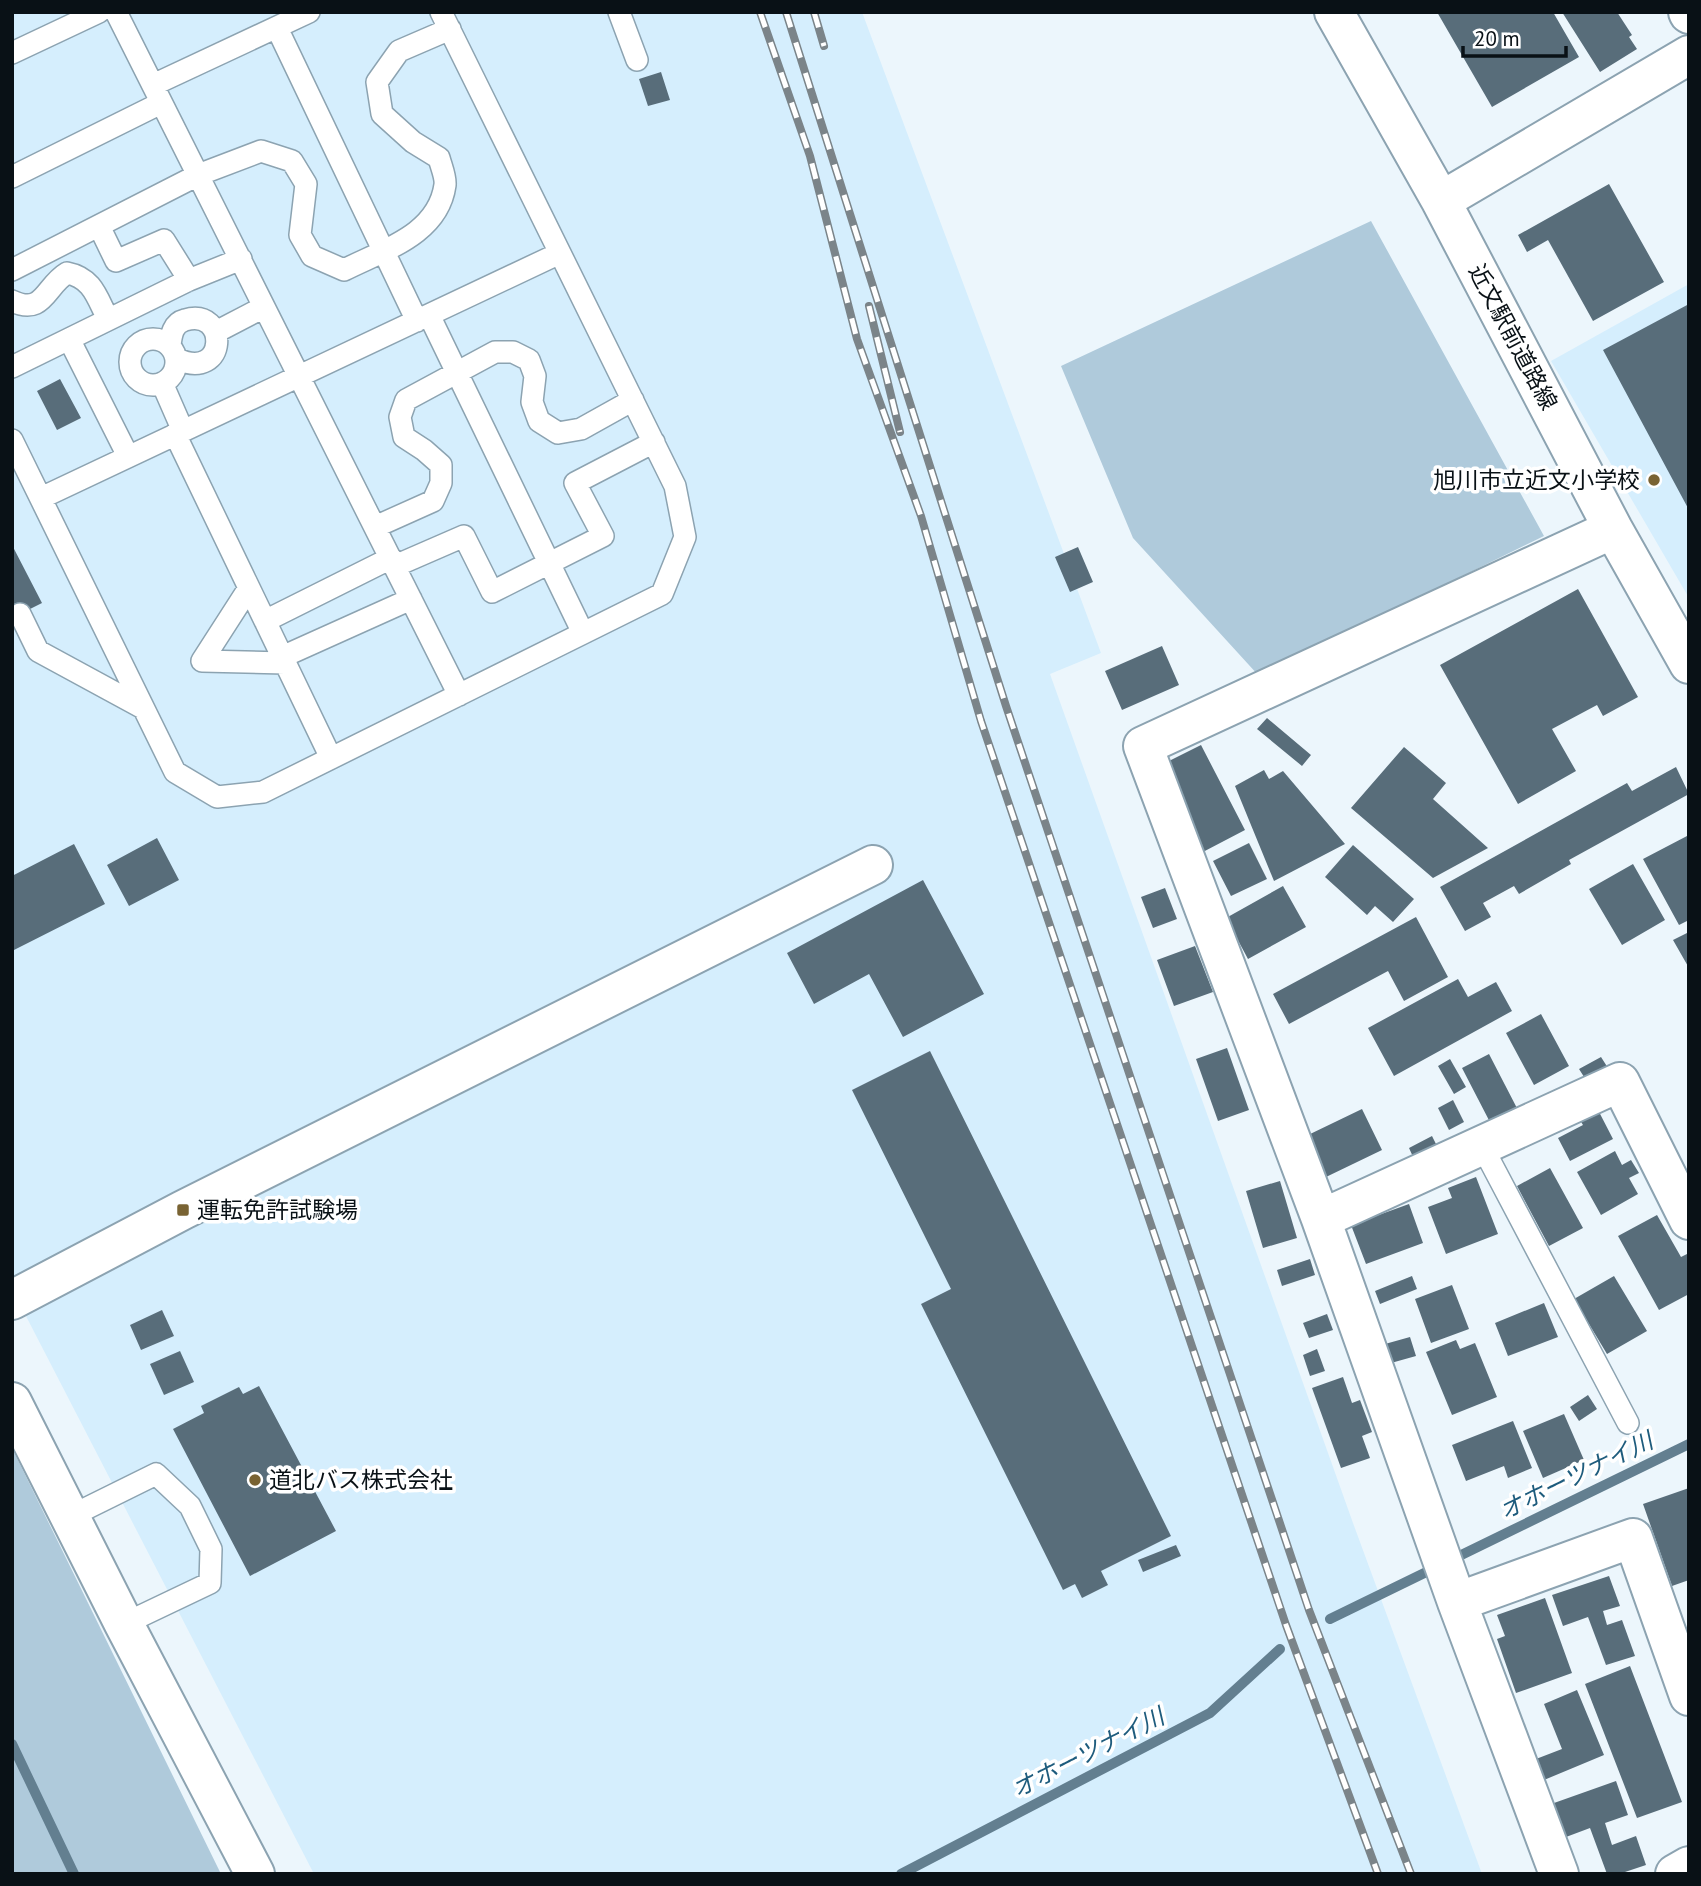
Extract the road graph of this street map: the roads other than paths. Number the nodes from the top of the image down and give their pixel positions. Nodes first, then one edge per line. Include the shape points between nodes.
1 (99, 12) edge
2 (116, 12) edge
3 (309, 12) edge
4 (620, 12) edge
5 (1334, 12) edge
6 (446, 21) edge
7 (277, 28) junction
8 (12, 53) edge
9 (1689, 55) edge
10 (637, 60) dead end
11 (157, 94) junction
12 (198, 175) junction
13 (12, 177) edge
14 (1441, 201) junction
15 (99, 226) junction
16 (384, 250) junction
17 (560, 253) junction
18 (241, 259) junction
19 (12, 270) edge
20 (189, 280) junction
21 (12, 301) edge
22 (264, 307) junction
23 (423, 318) junction
24 (108, 319) junction
25 (216, 332) junction
26 (69, 339) junction
27 (173, 352) junction
28 (12, 367) edge
29 (457, 373) junction
30 (299, 376) junction
31 (162, 383) junction
32 (633, 400) junction
33 (179, 433) junction
34 (12, 440) edge
35 (653, 442) junction
36 (128, 456) junction
37 (41, 498) junction
38 (375, 527) junction
39 (1613, 529) junction
40 (393, 562) junction
41 (549, 564) junction
42 (249, 588) junction
43 (411, 599) junction
44 (20, 614) dead end
45 (265, 621) junction
46 (583, 634) junction
47 (284, 660) junction
48 (1689, 664) edge
49 (459, 695) junction
50 (143, 708) junction
51 (331, 758) junction
52 (873, 865) dead end
53 (1482, 1146) junction
54 (1321, 1219) junction
55 (1689, 1220) edge
56 (12, 1300) edge
57 (12, 1402) edge
58 (1628, 1423) dead end
59 (71, 1516) junction
60 (1446, 1572) junction
61 (124, 1624) junction
62 (1689, 1696) edge
63 (1689, 1866) edge
64 (255, 1874) edge
65 (1559, 1874) edge
66 (1675, 1874) edge

1 - 8 lane
2 - 11 lane
3 - 7 lane
4 - 10 lane
5 - 14 street, 近文駅前道路線
6 - 16 lane via 399,51 377,82 382,114 439,158 446,183 436,214 415,234
6 - 17 lane
7 - 11 lane
7 - 16 lane
9 - 14 street
11 - 12 lane
11 - 13 lane
12 - 15 lane
12 - 16 lane via 261,150 292,161 306,184 300,235 312,256 344,270
12 - 18 lane
14 - 39 street, 近文駅前道路線
15 - 19 lane
15 - 20 lane via 116,261 164,240
16 - 23 lane
17 - 23 lane
17 - 32 lane
18 - 20 lane
18 - 22 lane
20 - 24 lane
21 - 24 lane via 32,306 67,273 82,276 93,288
22 - 25 lane
22 - 30 lane
23 - 29 lane
23 - 30 lane
24 - 26 lane
25 - 27 lane via 215,352 206,362 191,365
25 - 27 lane via 198,318 182,320 171,331
26 - 28 lane
26 - 36 lane
27 - 31 lane via 176,369
27 - 31 lane via 159,340 147,340 136,346 130,359 131,372 141,382
29 - 32 lane via 495,352 513,352 529,360 535,376 532,402 539,421 558,433 581,429
29 - 38 lane via 407,400 400,418 404,437 441,465 441,483 433,501
29 - 41 lane
30 - 33 lane
30 - 38 lane
31 - 33 lane
32 - 35 lane
33 - 36 lane
33 - 42 lane
34 - 37 lane
35 - 41 lane via 575,483 603,536
35 - 46 lane via 675,486 685,537 662,594
36 - 37 lane
37 - 50 lane
38 - 40 lane
39 - 48 street, 近文駅前道路線
39 - 54 street via 1143,746
40 - 41 lane via 464,537 492,592
40 - 43 lane
40 - 45 lane
41 - 46 lane
42 - 45 lane
42 - 47 lane via 202,661
43 - 47 lane
43 - 49 lane
44 - 50 lane via 38,650
45 - 47 lane
46 - 49 lane
47 - 51 lane
49 - 51 lane
50 - 51 lane via 175,772 217,797 263,792
52 - 56 street
53 - 54 street
53 - 55 street via 1620,1082
53 - 58 lane
54 - 60 street
57 - 59 street
59 - 61 street
59 - 61 lane via 156,1474 190,1506 211,1549 210,1583
60 - 62 street via 1633,1538
60 - 65 street
61 - 64 street
63 - 66 street

